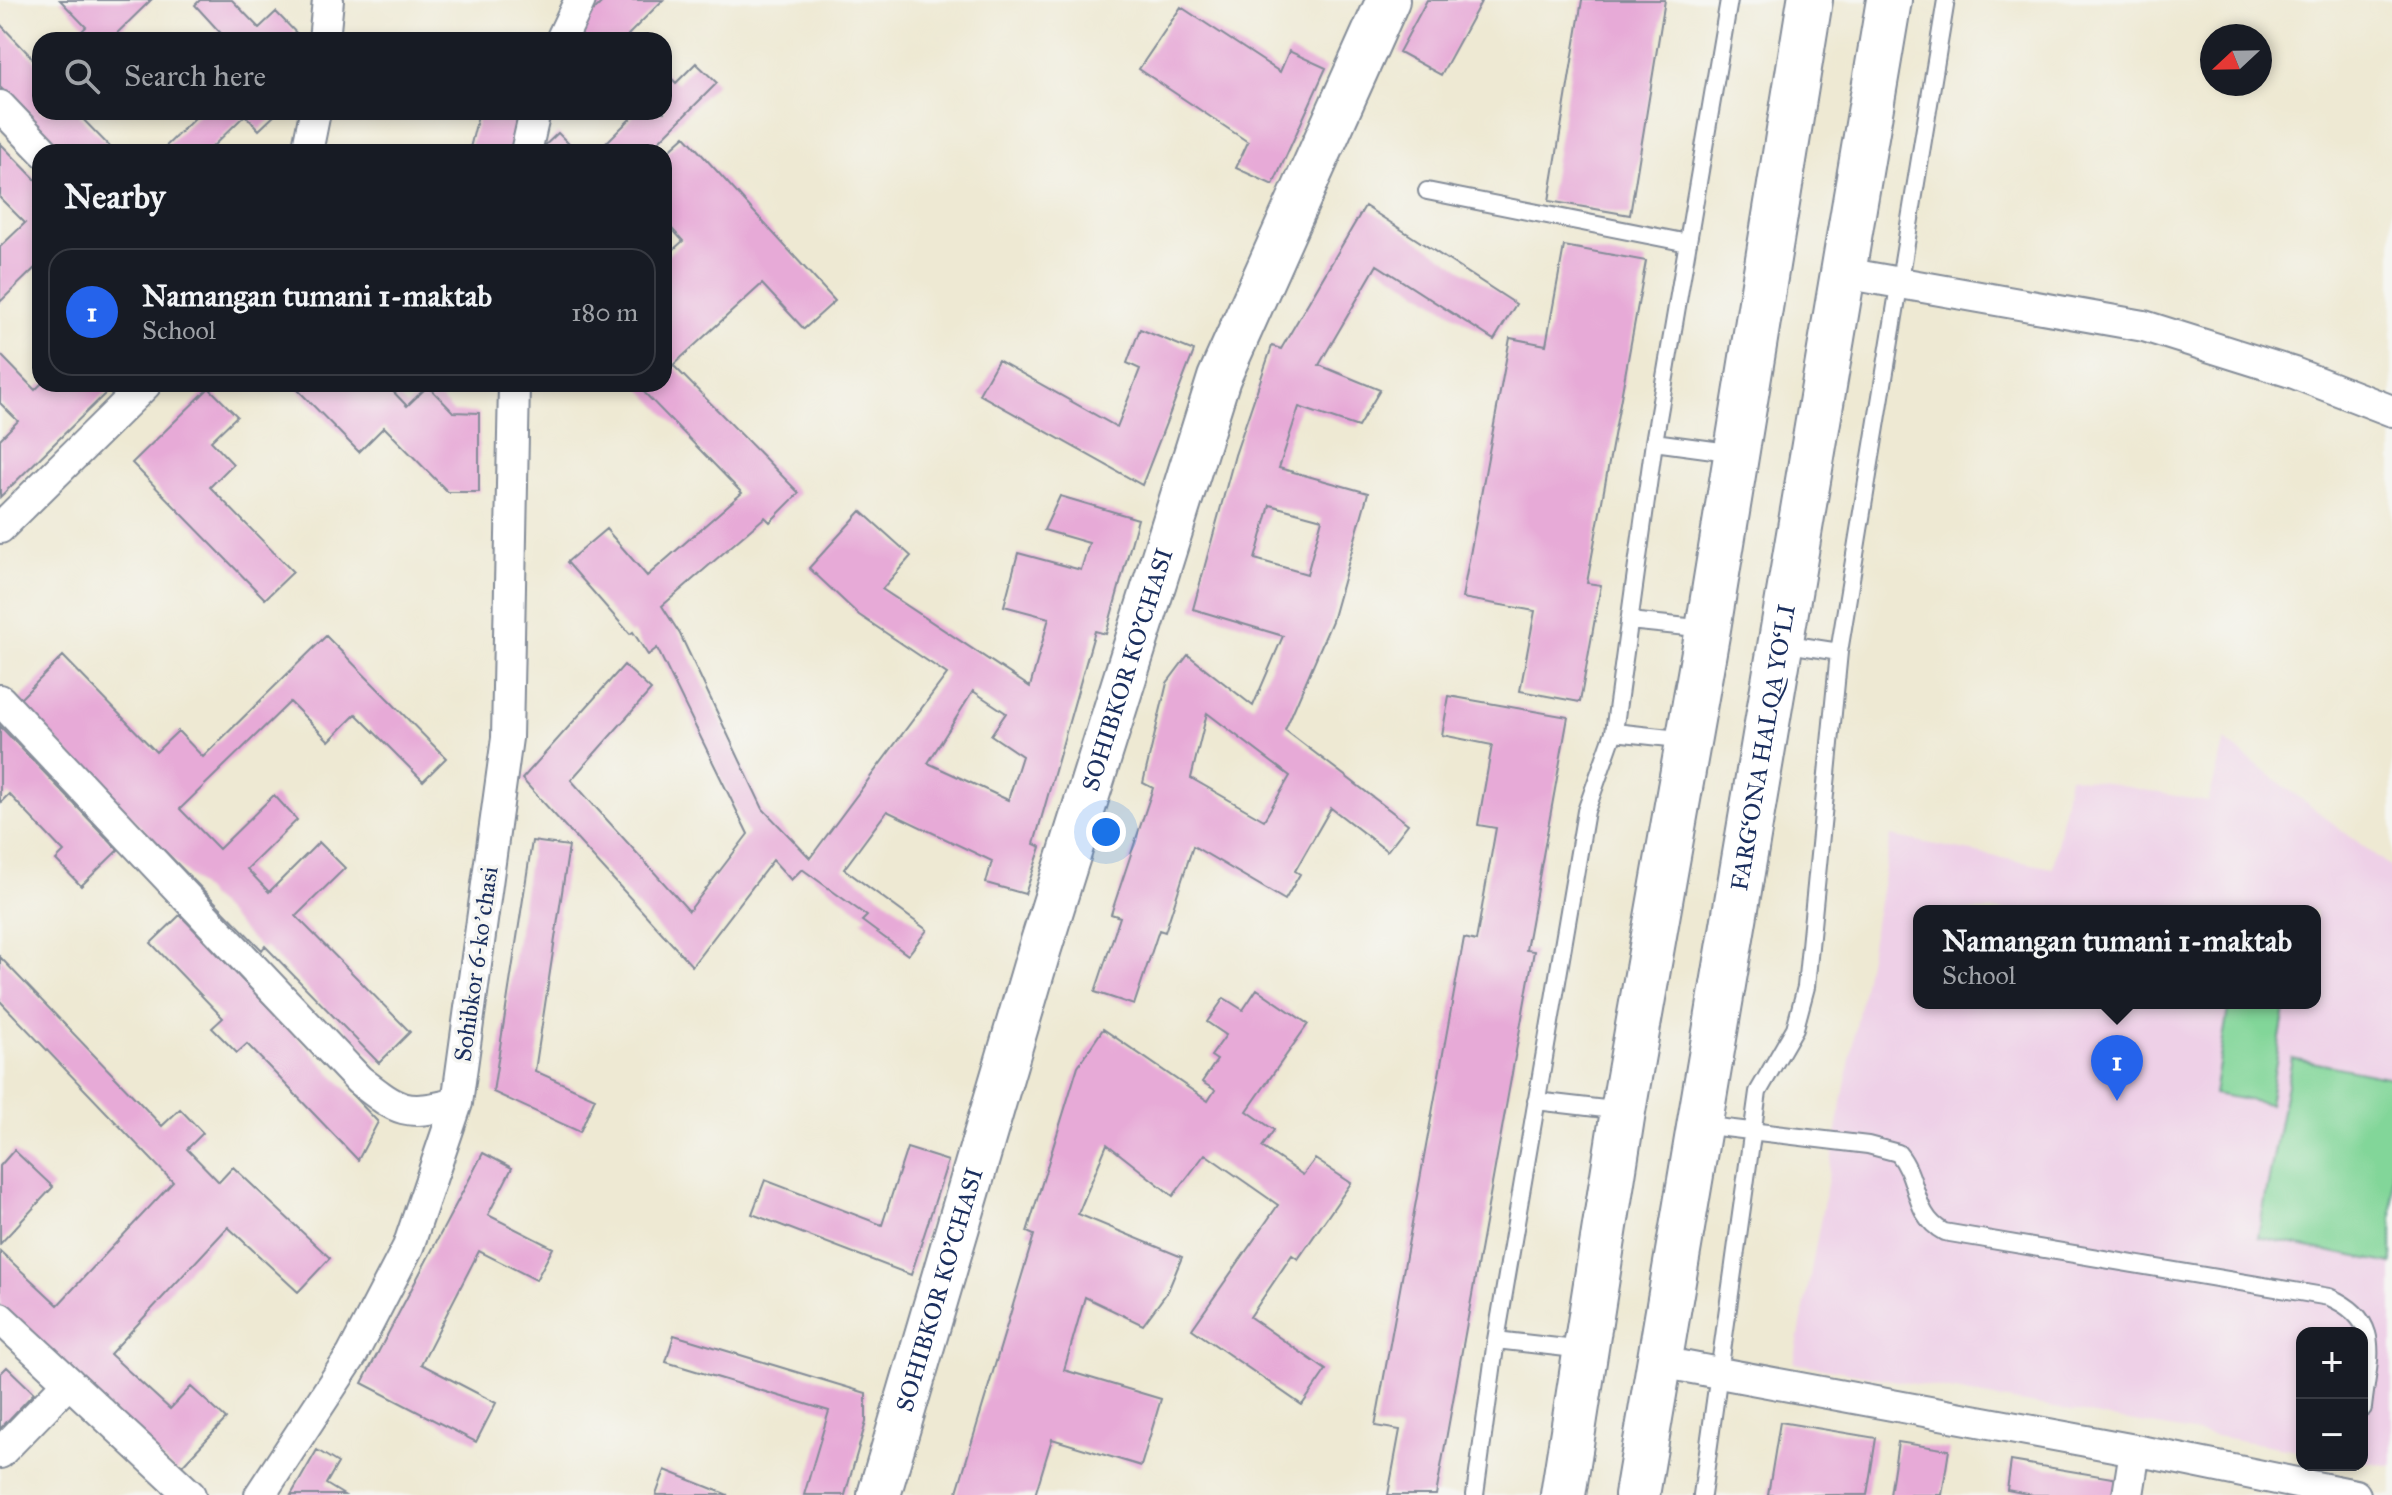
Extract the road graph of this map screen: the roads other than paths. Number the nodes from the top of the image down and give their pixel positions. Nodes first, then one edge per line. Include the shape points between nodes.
1 (328, 0) edge
2 (580, 0) edge
3 (1388, 0) edge
4 (1729, 0) edge
5 (1810, 0) edge
6 (1889, 0) edge
7 (1946, 0) edge
8 (325, 32) edge
9 (565, 32) edge
10 (0, 106) edge
11 (313, 120) edge
12 (533, 120) edge
13 (36, 144) edge
14 (309, 144) edge
15 (528, 144) edge
16 (1427, 191) dead end
17 (1688, 243) junction
18 (1844, 273) junction
19 (1900, 283) junction
20 (138, 392) edge
21 (514, 392) edge
22 (2392, 411) edge
23 (1654, 442) junction
24 (1737, 453) junction
25 (0, 528) edge
26 (1629, 621) junction
27 (1708, 629) junction
28 (1782, 643) junction
29 (1839, 652) junction
30 (0, 700) edge
31 (1614, 732) junction
32 (1688, 740) junction
33 (1536, 1101) junction
34 (457, 1103) junction
35 (1623, 1111) junction
36 (1700, 1125) junction
37 (1755, 1132) junction
38 (0, 1318) edge
39 (1496, 1340) junction
40 (1585, 1351) junction
41 (1660, 1362) junction
42 (1720, 1374) junction
43 (69, 1382) junction
44 (2364, 1399) edge
45 (2135, 1450) junction
46 (0, 1453) edge
47 (190, 1495) edge
48 (260, 1495) edge
49 (879, 1495) edge
50 (1475, 1495) edge
51 (1563, 1495) edge
52 (1637, 1495) edge
53 (1702, 1495) edge
54 (2128, 1495) edge
55 (2355, 1495) edge

1 - 8 street
2 - 9 street
3 - 49 street, SOHIBKOR KO'CHASI via 1219,378 1040,948
4 - 17 lane
5 - 24 highway
6 - 18 highway, FARG‘ONA HALQA YO‘LI
7 - 19 lane
10 - 13 street
11 - 14 street
12 - 15 street
16 - 17 lane
17 - 23 lane
18 - 19 street
18 - 28 highway, FARG‘ONA HALQA YO‘LI
19 - 22 street via 2144,326 2294,373
19 - 29 lane
20 - 25 street
21 - 34 street, Sohibkor 6-koʼchasi via 507,738
23 - 24 lane
23 - 26 lane
24 - 27 highway
26 - 27 lane
26 - 31 lane
27 - 32 highway
28 - 29 lane
28 - 36 highway, FARG‘ONA HALQA YO‘LI
29 - 37 lane via 1806,987 1795,1028 1758,1092
30 - 34 street via 359,1080 396,1108 426,1111
31 - 32 lane
31 - 33 lane via 1586,811
32 - 35 highway
33 - 35 lane
33 - 39 lane
34 - 48 street, Sohibkor 6-koʼchasi via 408,1247 352,1355
35 - 40 highway
36 - 37 lane
36 - 41 highway, FARG‘ONA HALQA YO‘LI
37 - 42 lane
37 - 44 lane via 1898,1153 1914,1177 1922,1214 1944,1232 2329,1297 2348,1305 2370,1337
38 - 43 street
39 - 40 lane
39 - 50 lane
40 - 51 highway
41 - 42 street
41 - 52 highway, FARG‘ONA HALQA YO‘LI
42 - 45 street
42 - 53 lane
43 - 46 street
43 - 47 street
45 - 54 street
45 - 55 street

